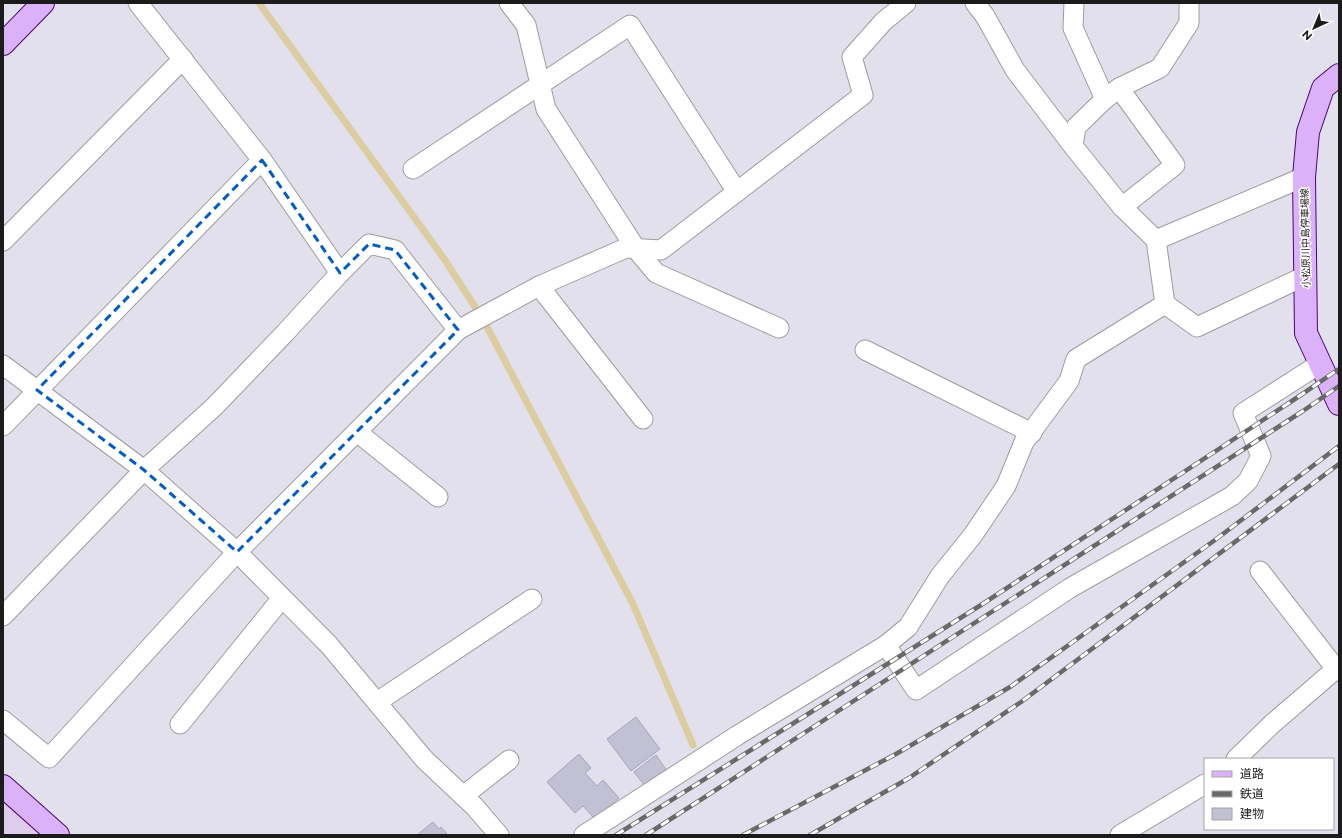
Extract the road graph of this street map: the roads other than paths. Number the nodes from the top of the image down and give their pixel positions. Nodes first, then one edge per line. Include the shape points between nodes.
1 (43, 3) edge
2 (138, 3) edge
3 (509, 3) edge
4 (906, 3) edge
5 (975, 3) edge
6 (1074, 3) edge
7 (1189, 3) edge
8 (3, 44) edge
9 (183, 59) junction
10 (1339, 75) edge
11 (540, 84) junction
12 (1112, 93) junction
13 (1073, 146) junction
14 (262, 160) junction
15 (413, 170) dead end
16 (1304, 177) junction
17 (737, 192) junction
18 (1122, 207) junction
19 (1156, 240) junction
20 (3, 241) edge
21 (636, 249) junction
22 (340, 273) junction
23 (1305, 276) junction
24 (539, 286) junction
25 (1165, 304) junction
26 (778, 328) dead end
27 (458, 330) junction
28 (865, 350) dead end
29 (1321, 363) junction
30 (3, 365) edge
31 (37, 390) junction
32 (1339, 404) edge
33 (643, 419) dead end
34 (3, 426) edge
35 (357, 432) junction
36 (1032, 433) junction
37 (144, 470) junction
38 (438, 497) dead end
39 (237, 552) junction
40 (1260, 571) dead end
41 (282, 598) junction
42 (532, 599) dead end
43 (3, 616) edge
44 (886, 645) junction
45 (376, 702) junction
46 (3, 720) edge
47 (180, 724) dead end
48 (1237, 758) edge
49 (509, 760) dead end
50 (1204, 785) edge
51 (3, 786) edge
52 (464, 796) junction
53 (58, 835) edge
54 (498, 835) edge
55 (584, 835) edge
56 (1120, 835) edge

1 - 8 main road
2 - 9 street
3 - 11 street via 526,25
4 - 17 street via 883,22 852,57 863,95
5 - 13 street via 1015,70
6 - 12 street via 1073,28
7 - 12 street via 1189,23 1160,68
9 - 14 street
9 - 20 street
10 - 16 main road, 小松原川中島停車場線 via 1323,88 1308,132
11 - 15 street
11 - 17 street via 630,25
11 - 21 street via 546,109
12 - 13 street via 1076,127
12 - 18 street via 1175,165
13 - 18 street
14 - 22 street
14 - 31 street
16 - 19 street
16 - 23 main road, 小松原川中島停車場線
17 - 21 street via 661,250
18 - 19 street
19 - 25 street
21 - 24 street via 626,248
21 - 26 street via 656,273
22 - 27 street via 369,244 395,250
22 - 37 street via 214,407
23 - 25 street via 1196,327
23 - 29 main road, 小松原川中島停車場線 via 1306,333
24 - 27 street
24 - 33 street
25 - 36 street via 1076,359 1069,381
27 - 35 street
28 - 36 street
29 - 32 main road, 小松原川中島停車場線
29 - 44 street via 1244,413 1261,456 1248,481 1232,496 1070,588 916,690
30 - 31 street
31 - 34 street
31 - 37 street
35 - 38 street
35 - 39 street
36 - 44 street via 1024,442 1006,486 973,535 940,576 908,627
37 - 39 street
37 - 43 street
39 - 41 street
39 - 46 street via 49,758
40 - 48 street via 1336,669
41 - 45 street via 329,645
41 - 47 street
42 - 45 street
44 - 55 street via 738,735
45 - 52 street via 424,759
49 - 52 street
50 - 56 street
51 - 53 main road
52 - 54 street

